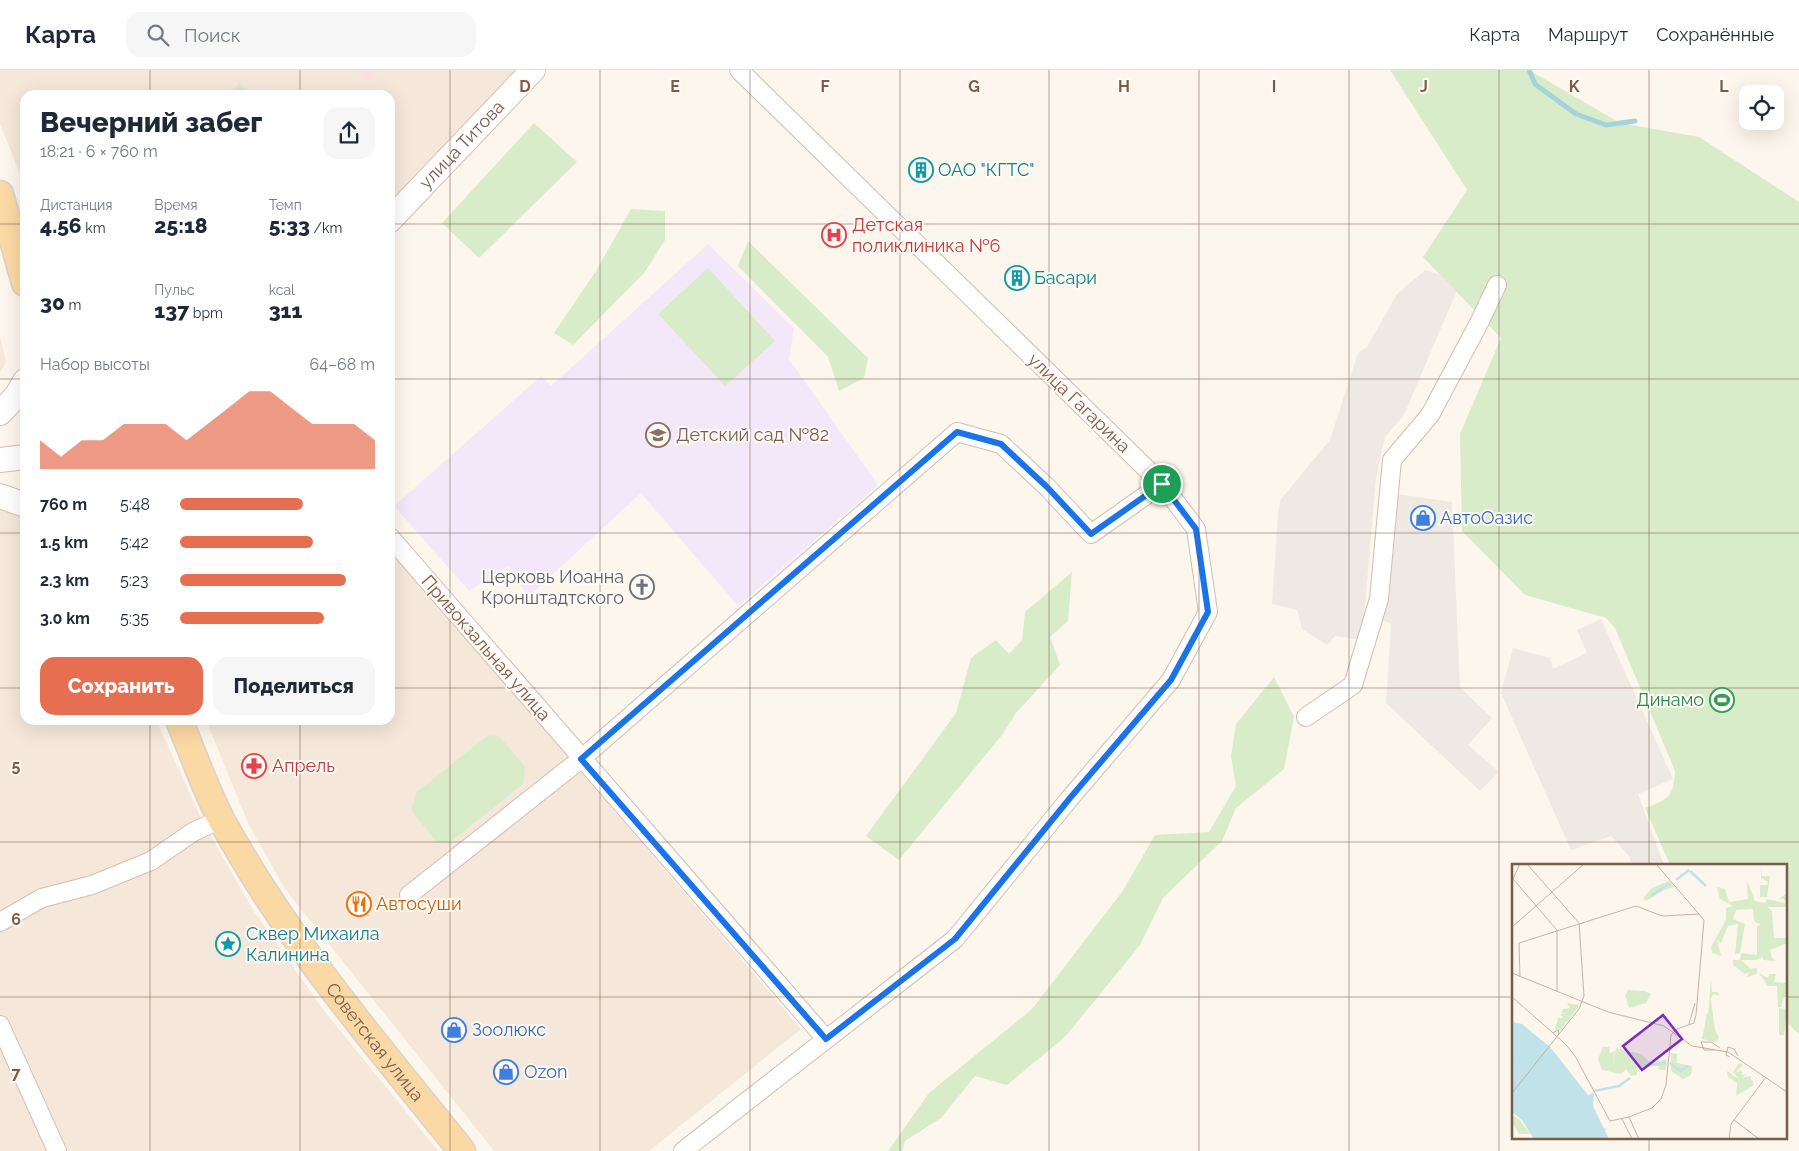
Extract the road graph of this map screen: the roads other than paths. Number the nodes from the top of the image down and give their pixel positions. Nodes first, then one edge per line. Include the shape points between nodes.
1 (533, 70) edge
2 (739, 70) edge
3 (0, 194) edge
4 (395, 215) edge
5 (20, 265) edge
6 (1497, 286) dead end
7 (20, 390) edge
8 (0, 413) edge
9 (20, 458) edge
10 (0, 460) edge
11 (1162, 484) junction
12 (0, 496) edge
13 (20, 503) edge
14 (395, 543) edge
15 (1306, 717) dead end
16 (181, 725) edge
17 (581, 759) junction
18 (221, 819) junction
19 (409, 895) dead end
20 (0, 922) edge
21 (0, 1025) edge
22 (826, 1039) junction
23 (57, 1151) edge
24 (462, 1151) edge
25 (683, 1151) edge

1 - 4 main road, улица Титова
2 - 11 street, улица Гагарина
3 - 5 main road
6 - 15 street via 1430,414 1392,460 1379,599 1353,685
7 - 8 main road
9 - 10 main road
11 - 17 street via 1091,534 1001,444 957,432
11 - 22 street, улица Гагарина via 1196,529 1208,612 1171,680 955,939
12 - 13 main road
14 - 17 street, Привокзальная улица
16 - 18 main road, Советская улица
17 - 19 street
17 - 22 street, Привокзальная улица
18 - 20 street via 193,832 151,861 92,885 42,898
18 - 24 main road, Советская улица via 262,891 298,944
21 - 23 street
22 - 25 street, улица Гагарина

